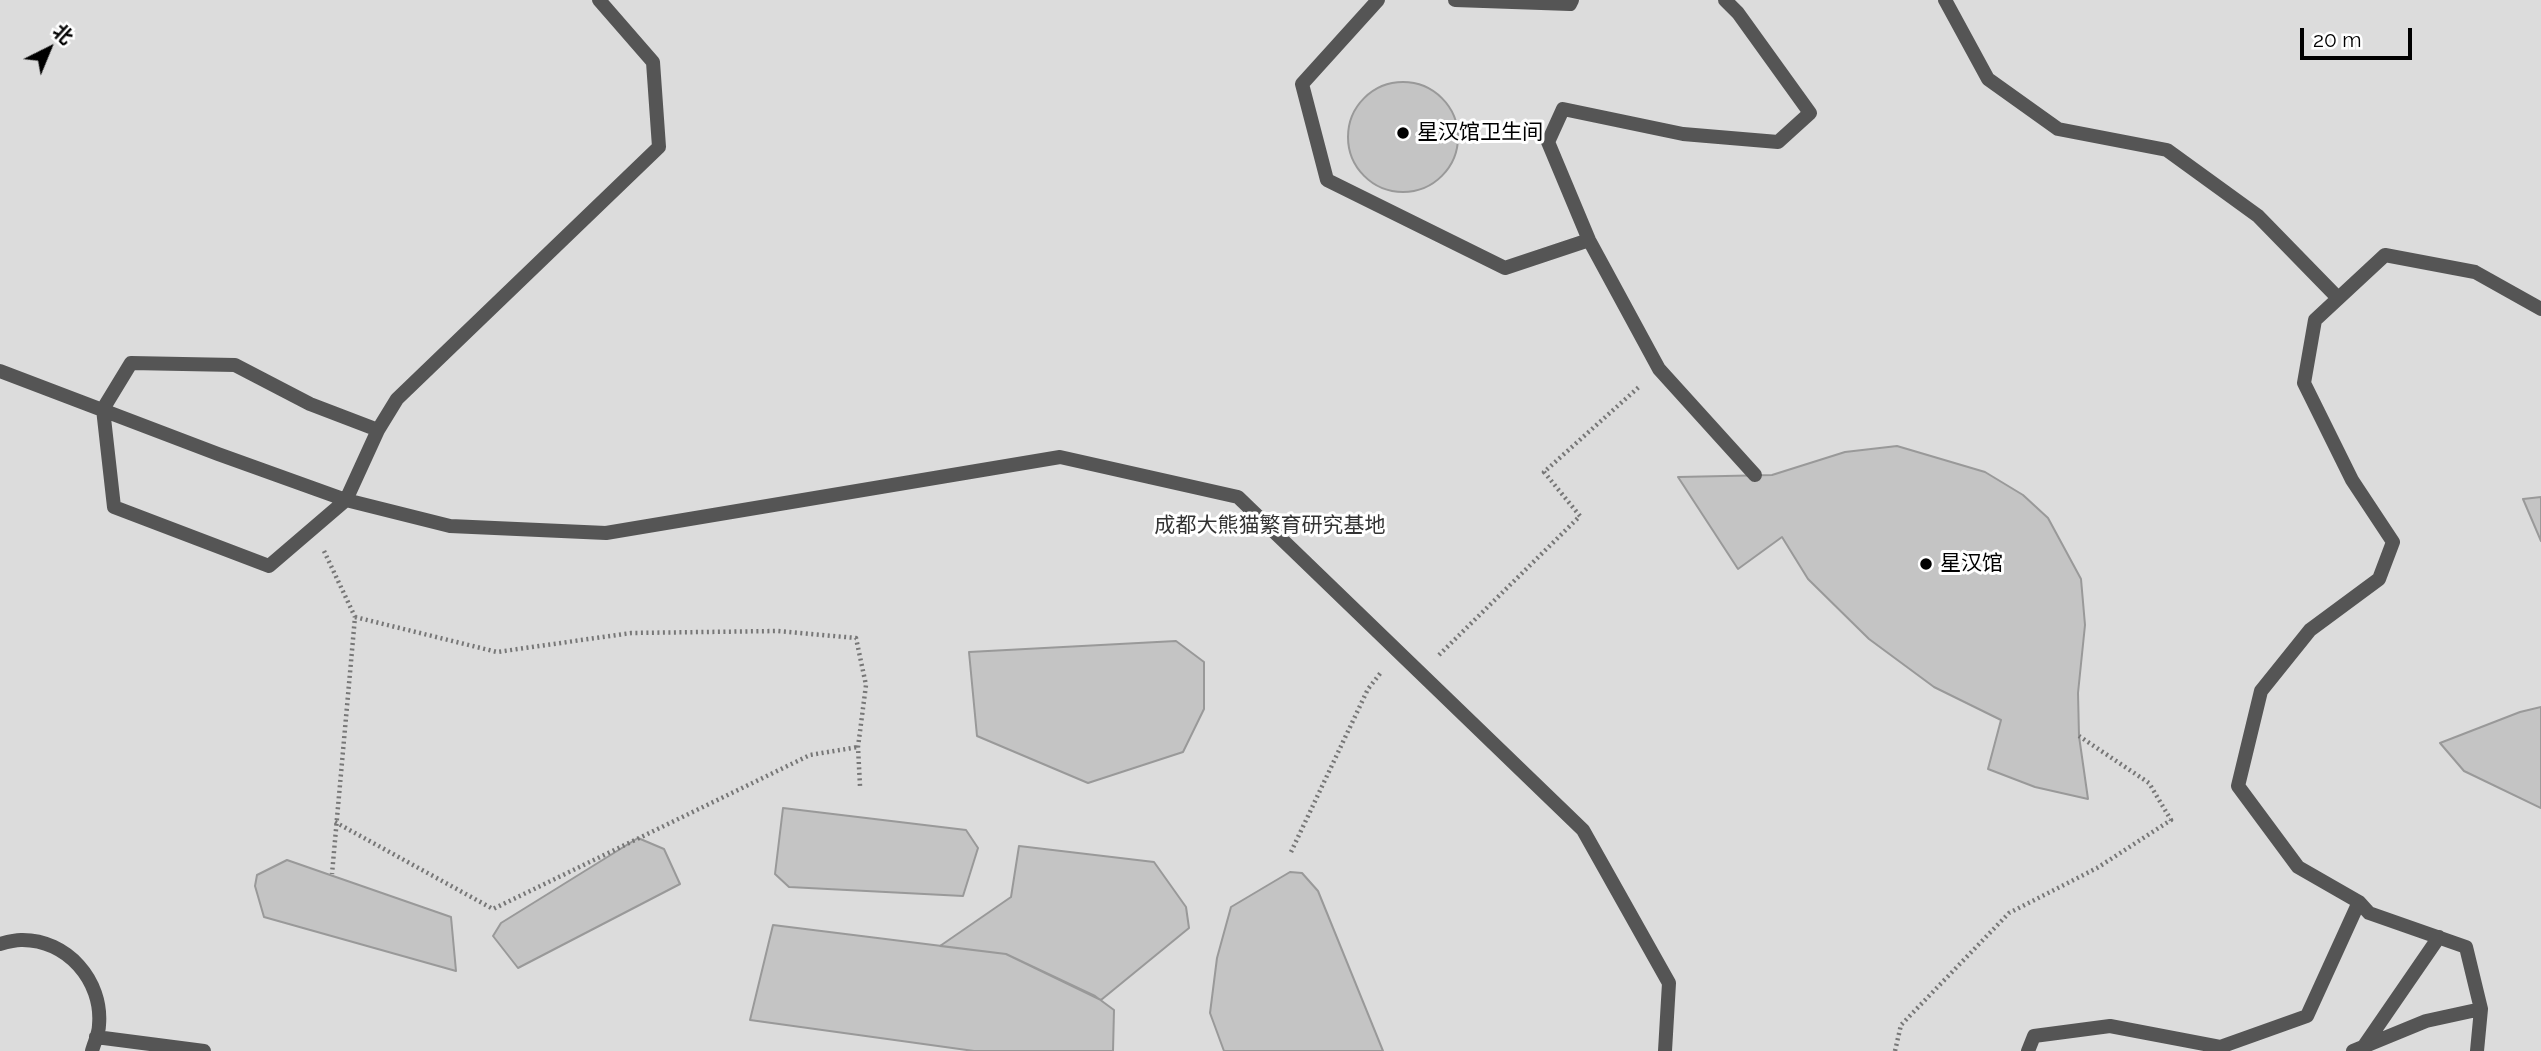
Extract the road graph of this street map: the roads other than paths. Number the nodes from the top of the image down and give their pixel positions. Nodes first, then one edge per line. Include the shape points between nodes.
1 (599, 0) edge
2 (1378, 0) edge
3 (1455, 0) edge
4 (1572, 0) edge
5 (1726, 0) edge
6 (1945, 0) edge
7 (1589, 240) junction
8 (2339, 298) junction
9 (2541, 309) edge
10 (0, 370) edge
11 (103, 409) junction
12 (378, 430) junction
13 (1755, 475) dead end
14 (346, 500) junction
15 (2359, 902) junction
16 (2439, 937) junction
17 (0, 944) edge
18 (2481, 1009) junction
19 (94, 1044) edge
20 (2358, 1049) edge
21 (204, 1051) edge
22 (1665, 1051) edge
23 (2028, 1051) edge
24 (2477, 1051) edge

1 - 12 lane via 653,62 659,147 397,400
2 - 7 lane via 1302,84 1327,180 1505,268
3 - 4 lane via 1570,4
5 - 7 lane via 1810,113 1777,142 1684,134 1563,109 1548,142
6 - 8 lane via 1988,79 2058,129 2167,150 2258,216
7 - 13 lane via 1659,369
8 - 9 lane via 2385,255 2475,272
8 - 15 lane via 2315,320 2304,383 2352,480 2393,542 2379,579 2309,630 2261,691 2238,786 2298,867
10 - 11 lane
11 - 12 lane via 131,363 235,365 310,404
11 - 14 lane
11 - 14 lane via 114,507 269,566
12 - 14 lane
14 - 22 lane via 450,526 606,533 1060,457 1238,497 1583,830 1669,983
15 - 16 lane via 2369,913
15 - 23 lane via 2307,1016 2220,1047 2110,1026 2034,1036
16 - 18 lane via 2466,947
16 - 20 lane
17 - 19 lane via 22,940 47,944 71,956 88,976 98,1000
18 - 20 lane via 2426,1021
18 - 24 lane
19 - 21 lane

